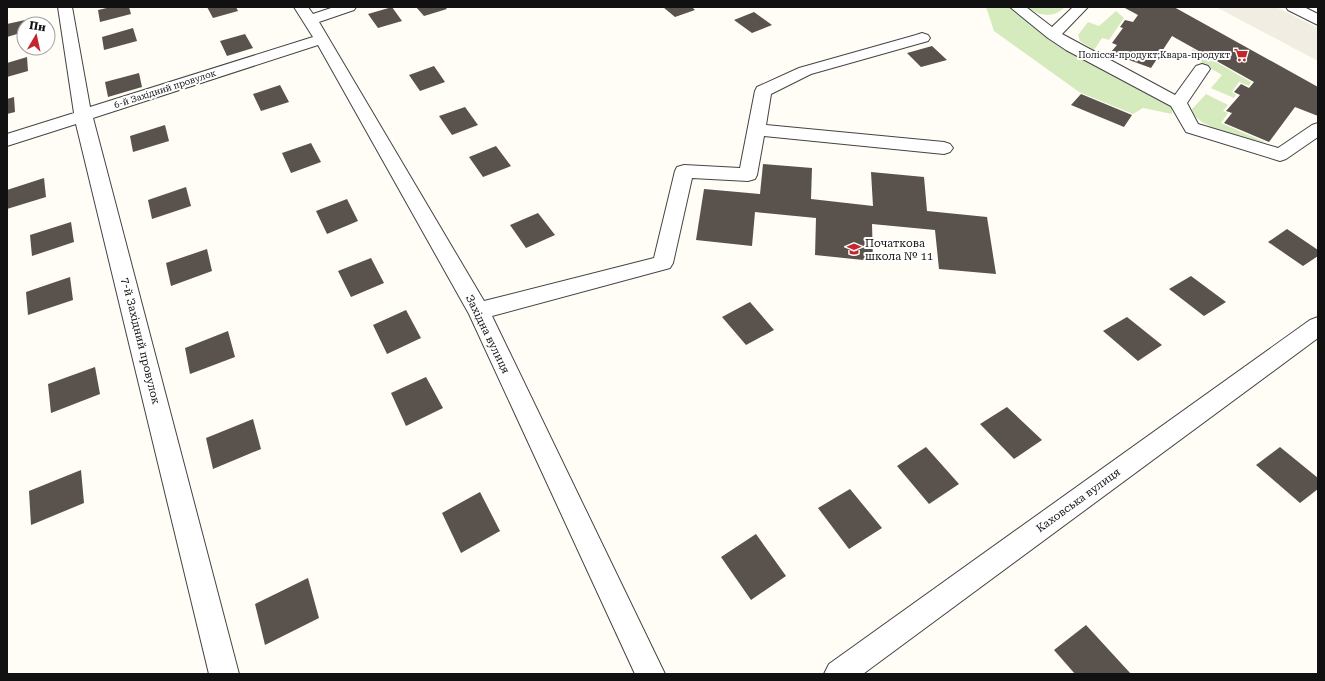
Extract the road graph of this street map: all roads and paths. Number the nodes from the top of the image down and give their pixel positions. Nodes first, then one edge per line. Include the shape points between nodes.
1 (65, 7) edge
2 (349, 7) edge
3 (1016, 7) edge
4 (1081, 7) edge
5 (1293, 7) edge
6 (306, 14) edge
7 (1318, 20) edge
8 (1053, 35) junction
9 (922, 38) dead end
10 (322, 39) junction
11 (1202, 69) dead end
12 (1178, 103) junction
13 (83, 115) junction
14 (1318, 129) edge
15 (756, 130) junction
16 (7, 140) edge
17 (944, 148) dead end
18 (479, 311) junction
19 (1318, 326) edge
20 (224, 674) edge
21 (650, 674) edge
22 (839, 674) edge

1 - 13 street, 7-й Західний провулок
2 - 6 street
3 - 8 street
4 - 8 street
5 - 7 street
6 - 10 street, Західна вулиця
8 - 12 street via 1083,54
9 - 15 street via 805,71 763,91
10 - 13 street, 6-й Західний провулок
10 - 18 street, Західна вулиця
11 - 12 street
12 - 14 street via 1192,128 1280,155
13 - 16 street, 6-й Західний провулок
13 - 20 street, 7-й Західний провулок
15 - 17 street
15 - 18 street via 748,175 684,171 664,263
18 - 21 street, Західна вулиця
19 - 22 street, Каховська вулиця

